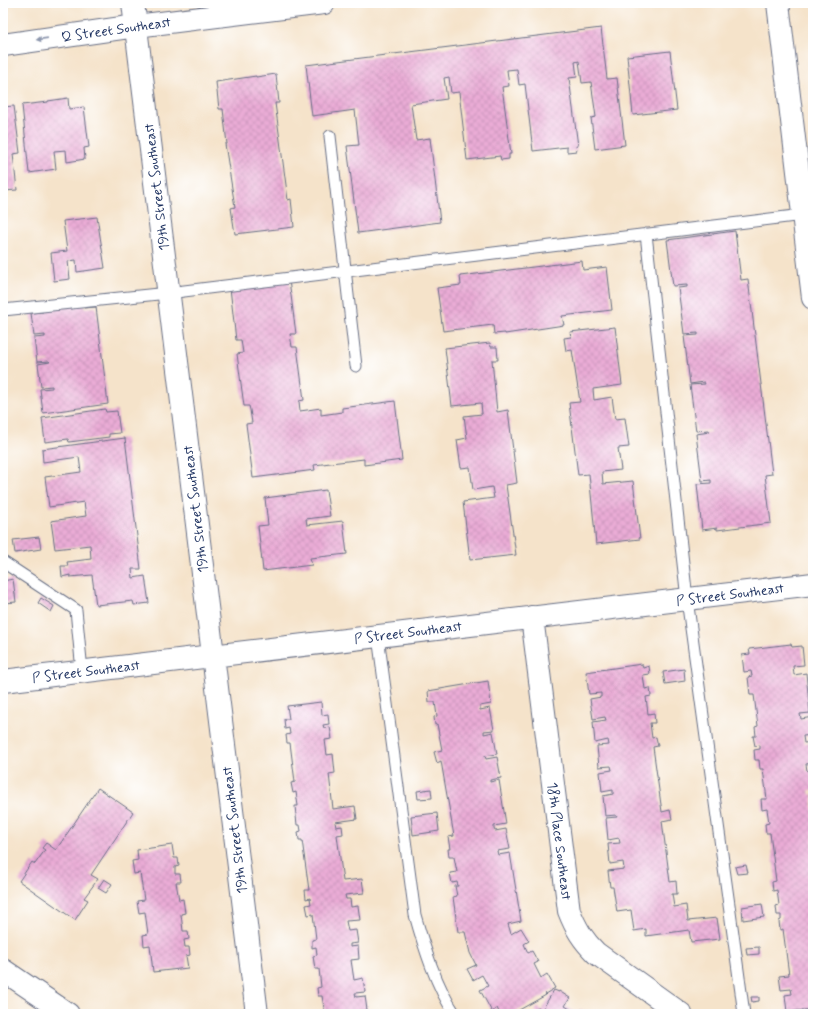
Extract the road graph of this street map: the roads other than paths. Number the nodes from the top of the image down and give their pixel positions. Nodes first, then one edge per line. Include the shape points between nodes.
1 (134, 3) edge
2 (324, 3) edge
3 (778, 3) edge
4 (136, 26) junction
5 (3, 45) edge
6 (330, 136) dead end
7 (803, 215) junction
8 (646, 234) junction
9 (345, 271) junction
10 (168, 293) junction
11 (813, 298) edge
12 (3, 310) edge
13 (356, 366) dead end
14 (3, 562) edge
15 (813, 584) edge
16 (687, 599) junction
17 (532, 617) junction
18 (378, 636) junction
19 (213, 656) junction
20 (82, 671) junction
21 (3, 681) edge
22 (3, 970) edge
23 (68, 1014) edge
24 (257, 1014) edge
25 (455, 1014) edge
26 (681, 1014) edge
27 (744, 1014) edge

1 - 4 street, 19th Street Southeast
2 - 4 street, Q Street Southeast
3 - 7 street
4 -> 5 street, Q Street Southeast
4 - 10 street, 19th Street Southeast
6 - 9 lane
7 - 8 lane
7 - 11 street
8 - 9 lane
8 - 16 lane
9 - 10 lane
9 - 13 lane
10 - 12 lane
10 - 19 street, 19th Street Southeast
14 - 20 lane via 76,610
15 - 16 street, P Street Southeast
16 - 17 street, P Street Southeast
16 - 27 lane
17 - 18 street, P Street Southeast
17 - 26 street, 18th Place Southeast via 569,912 584,941 596,953
18 - 19 street, P Street Southeast
18 - 25 lane via 415,915 425,950 448,1004
19 - 20 street, P Street Southeast
19 - 24 street, 19th Street Southeast
20 - 21 street, P Street Southeast
22 - 23 street

